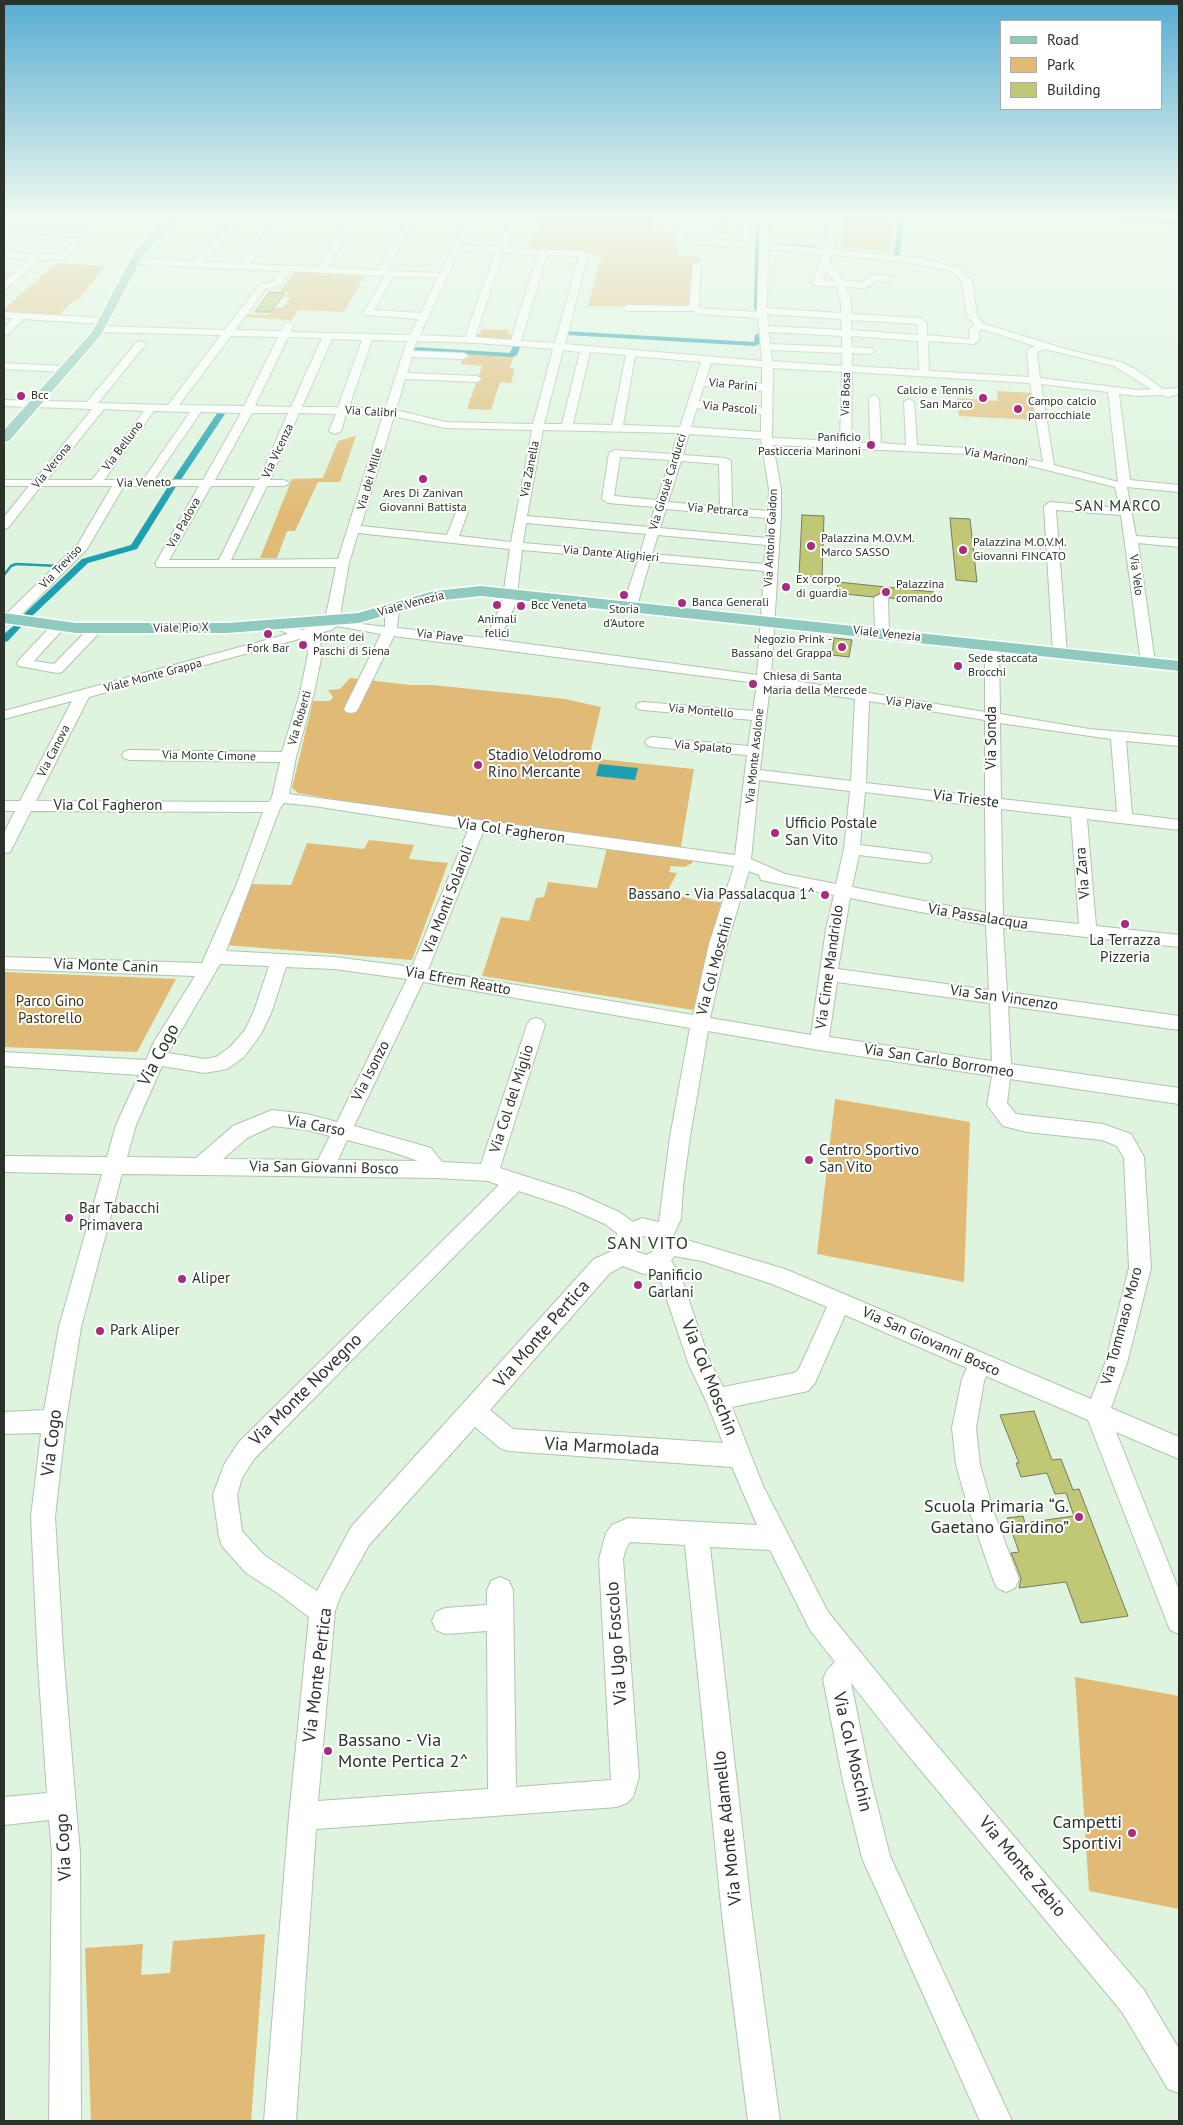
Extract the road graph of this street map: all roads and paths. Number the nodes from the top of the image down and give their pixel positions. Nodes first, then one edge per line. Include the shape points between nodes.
1 (21, 316) edge
2 (23, 316) edge
3 (106, 316) edge
4 (239, 316) edge
5 (424, 316) edge
6 (477, 316) edge
7 (523, 316) edge
8 (568, 316) edge
9 (654, 316) edge
10 (762, 316) edge
11 (847, 316) edge
12 (850, 316) edge
13 (972, 316) edge
14 (653, 320) dead end
15 (291, 322) dead end
16 (102, 325) junction
17 (981, 326) junction
18 (764, 329) junction
19 (227, 332) junction
20 (4, 333) edge
21 (847, 333) junction
22 (286, 334) junction
23 (328, 336) junction
24 (368, 337) junction
25 (414, 338) junction
26 (922, 339) junction
27 (469, 340) junction
28 (515, 343) junction
29 (141, 344) dead end
30 (1044, 346) junction
31 (560, 347) junction
32 (766, 347) junction
33 (586, 349) junction
34 (846, 351) junction
35 (870, 351) dead end
36 (631, 353) junction
37 (408, 354) junction
38 (464, 356) dead end
39 (707, 359) junction
40 (767, 364) junction
41 (4, 366) edge
42 (64, 369) junction
43 (847, 369) junction
44 (924, 375) junction
45 (401, 376) junction
46 (477, 380) dead end
47 (1034, 380) junction
48 (1146, 380) junction
49 (699, 382) junction
50 (768, 388) junction
51 (1179, 390) edge
52 (1113, 391) junction
53 (1165, 393) junction
54 (1179, 396) edge
55 (874, 398) dead end
56 (910, 402) dead end
57 (4, 403) edge
58 (34, 404) junction
59 (692, 404) junction
60 (95, 407) junction
61 (151, 408) junction
62 (172, 408) junction
63 (198, 409) junction
64 (248, 410) junction
65 (296, 410) junction
66 (342, 410) junction
67 (768, 411) junction
68 (390, 412) junction
69 (538, 426) junction
70 (567, 427) junction
71 (618, 428) junction
72 (684, 430) junction
73 (335, 431) dead end
74 (4, 438) edge
75 (766, 439) junction
76 (845, 445) junction
77 (876, 446) junction
78 (912, 447) junction
79 (675, 457) junction
80 (1050, 467) junction
81 (206, 482) junction
82 (4, 483) edge
83 (95, 483) junction
84 (146, 483) junction
85 (263, 483) junction
86 (284, 483) dead end
87 (38, 484) junction
88 (120, 484) junction
89 (1121, 484) junction
90 (1179, 488) edge
91 (661, 504) junction
92 (726, 510) junction
93 (462, 512) dead end
94 (1127, 512) junction
95 (775, 515) junction
96 (520, 520) junction
97 (4, 525) edge
98 (355, 529) junction
99 (652, 531) junction
100 (452, 539) junction
101 (1132, 539) junction
102 (772, 542) junction
103 (1179, 543) edge
104 (517, 546) junction
105 (644, 558) junction
106 (343, 563) junction
107 (223, 564) junction
108 (770, 568) junction
109 (510, 593) junction
110 (881, 598) dead end
111 (630, 606) junction
112 (392, 608) junction
113 (7, 619) edge
114 (335, 620) junction
115 (767, 621) junction
116 (361, 623) junction
117 (280, 624) junction
118 (59, 626) junction
119 (96, 628) junction
120 (389, 631) junction
121 (301, 634) junction
122 (882, 634) junction
123 (491, 643) junction
124 (992, 646) junction
125 (1060, 653) junction
126 (1148, 662) junction
127 (1179, 666) edge
128 (764, 680) junction
129 (82, 696) junction
130 (862, 697) junction
131 (643, 706) dead end
132 (351, 709) dead end
133 (4, 715) edge
134 (759, 716) junction
135 (992, 716) junction
136 (1118, 736) junction
137 (1179, 741) edge
138 (652, 742) dead end
139 (754, 751) junction
140 (129, 755) dead end
141 (288, 757) junction
142 (752, 774) junction
143 (858, 787) junction
144 (276, 802) junction
145 (992, 802) junction
146 (4, 806) edge
147 (26, 806) junction
148 (1079, 814) junction
149 (1125, 819) junction
150 (1179, 825) edge
151 (477, 826) junction
152 (4, 848) edge
153 (852, 848) junction
154 (924, 858) dead end
155 (742, 868) junction
156 (779, 877) joint
157 (842, 892) junction
158 (994, 921) junction
159 (1088, 932) junction
160 (1179, 941) edge
161 (280, 959) junction
162 (212, 963) junction
163 (4, 964) edge
164 (418, 974) junction
165 (829, 974) junction
166 (998, 998) junction
167 (700, 1023) junction
168 (1179, 1023) edge
169 (536, 1025) dead end
170 (819, 1043) junction
171 (4, 1059) edge
172 (153, 1063) junction
173 (1002, 1071) junction
174 (1179, 1096) edge
175 (342, 1130) junction
176 (4, 1164) edge
177 (114, 1166) junction
178 (200, 1167) junction
179 (324, 1168) junction
180 (438, 1170) junction
181 (488, 1173) junction
182 (515, 1182) junction
183 (628, 1243) junction
184 (670, 1244) junction
185 (840, 1302) junction
186 (981, 1364) junction
187 (717, 1398) junction
188 (474, 1411) junction
189 (1097, 1414) junction
190 (54, 1420) junction
191 (4, 1423) edge
192 (1179, 1448) edge
193 (740, 1456) junction
194 (696, 1534) junction
195 (776, 1538) junction
196 (1006, 1579) dead end
197 (500, 1590) dead end
198 (322, 1611) junction
199 (500, 1617) junction
200 (444, 1621) dead end
201 (1179, 1622) edge
202 (853, 1664) junction
203 (502, 1801) junction
204 (62, 1805) junction
205 (4, 1811) edge
206 (303, 1816) junction
207 (1179, 2078) edge
208 (65, 2121) edge
209 (280, 2121) edge
210 (764, 2121) edge
211 (996, 2121) edge

1 - 20 street
2 - 16 street
3 - 16 main road
4 - 19 street
5 - 25 street, Via dei Mille
6 - 27 street
7 - 28 street
8 - 31 street, Via Zanella
9 - 14 street
10 - 18 street, Via Antonio Gaidon
11 - 21 street, Via Bosa
12 - 26 street via 918,320 922,323
13 - 17 street
15 - 22 street, Via Padova via 284,332
16 - 19 street
16 - 42 main road
17 - 26 street via 974,330 972,341
17 - 30 street
18 - 21 street
18 - 32 street, Via Antonio Gaidon
19 - 22 street
19 - 62 street
21 - 26 street
21 - 34 street, Via Bosa
22 - 23 street
22 - 64 street, Via Padova
23 - 24 street
23 - 65 street, Via Vicenza
24 - 25 street
24 - 66 street
25 - 27 street
25 - 37 street, Via dei Mille
26 - 44 street
27 - 28 street
28 - 31 street
29 - 60 street, Via Verona
30 - 47 street via 1032,352
30 - 48 street via 1117,364
31 - 33 street
31 - 69 street, Via Zanella
32 - 34 street
32 - 40 street, Via Antonio Gaidon
33 - 36 street
33 - 70 street
34 - 35 street
34 - 43 street, Via Bosa
36 - 39 street
36 - 71 street
37 - 38 street
37 - 45 street, Via dei Mille
39 - 40 street
39 - 49 street, Via Giosuè Carducci
40 - 43 street
40 - 50 street, Via Antonio Gaidon
41 - 42 street
42 - 58 main road
43 - 44 street
43 - 76 street, Via Bosa
44 - 47 street
45 - 46 street
45 - 68 street, Via dei Mille
47 - 52 street
47 - 80 street
48 - 51 street
48 - 53 street
49 - 50 street, Via Parini
49 - 59 street, Via Giosuè Carducci
50 - 67 street, Via Antonio Gaidon
51 - 53 street
52 - 53 street
52 - 89 street, Via Velo
53 - 54 street
55 - 77 street
56 - 78 street
57 - 58 street, Via Calibri
58 - 60 street, Via Calibri
58 - 74 main road
59 - 67 street, Via Pascoli
59 - 72 street, Via Giosuè Carducci
60 - 61 street, Via Calibri
60 - 87 street, Via Verona
61 - 62 street, Via Calibri
61 - 83 street, Via Belluno
62 - 63 street, Via Calibri
63 - 64 street, Via Calibri
63 - 84 street
64 - 65 street, Via Calibri
64 - 81 street, Via Padova
65 - 66 street, Via Calibri
65 - 85 street, Via Vicenza
66 - 68 street, Via Calibri
66 - 73 street
67 - 75 street, Via Antonio Gaidon
68 - 69 street, Via Calibri via 445,425
68 - 98 street, Via dei Mille
69 - 70 street, Via Calibri
69 - 96 street, Via Zanella
70 - 71 street, Via Calibri
71 - 72 street, Via Calibri
72 - 75 street, Via Calibri
72 - 79 street, Via Giosuè Carducci
75 - 76 street, Via Marinoni
75 - 95 street, Via Antonio Gaidon via 773,470
76 - 77 street, Via Marinoni
77 - 78 street, Via Marinoni
78 - 80 street, Via Marinoni via 967,451
79 - 91 street, Via Giosuè Carducci
79 - 91 street via 614,453 608,499
79 - 92 street via 725,460
80 - 89 street, Via Marinoni
81 - 84 street, Via Veneto
81 - 85 street, Via Veneto
81 - 107 street, Via Padova via 161,564
82 - 87 street, Via Veneto
83 - 87 street, Via Veneto
83 - 88 street, Via Veneto
84 - 88 street, Via Veneto
85 - 86 street, Via Veneto
85 - 107 street, Via Vicenza
87 - 97 street, Via Verona
88 - 113 street, Via Treviso via 83,546
89 - 90 street, Via Marinoni
89 - 94 street, Via Velo
91 - 92 street, Via Petrarca
91 - 99 street, Via Giosuè Carducci
92 - 95 street, Via Petrarca
93 - 100 street
94 - 101 street, Via Velo
94 - 125 street via 1050,506
95 - 102 street, Via Antonio Gaidon
96 - 99 street
96 - 104 street, Via Zanella
98 - 100 street, Via Dante Alighieri
98 - 106 street, Via dei Mille
99 - 102 street
99 - 105 street, Via Giosuè Carducci
100 - 104 street, Via Dante Alighieri
101 - 103 street
101 - 126 street, Via Velo
102 - 108 street, Via Antonio Gaidon
104 - 105 street, Via Dante Alighieri
104 - 109 street, Via Zanella
105 - 108 street, Via Dante Alighieri
105 - 111 street, Via Giosuè Carducci
106 - 107 street, Via Padova
106 - 114 street, Via dei Mille via 332,615
108 - 115 street, Via Antonio Gaidon
109 - 111 main road, Viale Venezia
109 - 112 main road, Viale Venezia via 457,592
109 - 123 street via 509,603
110 - 122 street
111 - 115 main road, Viale Venezia
112 - 116 main road, Viale Venezia
112 - 120 street via 393,620
113 - 118 main road, Viale Pio X
114 - 116 main road, Viale Pio X
114 - 117 main road, Viale Pio X
114 - 121 street, Viale Monte Grappa via 326,627
115 - 122 main road, Viale Venezia
115 - 128 street, Via Monte Asolone
116 - 120 street, Via Piave
117 - 119 main road, Viale Pio X via 227,628
117 - 121 street
118 - 119 main road, Viale Pio X
118 - 119 street via 24,663 58,669
120 - 123 street, Via Piave
120 - 132 street
121 - 129 street, Viale Monte Grappa
121 - 141 street, Via Roberti via 313,642 315,654 308,693
122 - 124 main road, Viale Venezia
123 - 128 street, Via Piave
124 - 125 main road, Viale Venezia
124 - 135 street, Via Sonda
125 - 126 main road, Viale Venezia
126 - 127 main road, Viale Venezia
128 - 130 street, Via Piave
128 - 134 street, Via Monte Asolone
129 - 133 street, Viale Monte Grappa
129 - 147 street, Via Canova
130 - 135 street, Via Piave
130 - 143 street, Via Cime Mandriolo
131 - 134 street, Via Montello
134 - 139 street, Via Monte Asolone
135 - 136 street, Via Piave
135 - 145 street, Via Sonda
136 - 137 street, Via Piave
136 - 149 street
138 - 139 street, Via Spalato
139 - 142 street, Via Monte Asolone
140 - 141 street, Via Monte Cimone
141 - 144 street, Via Roberti
142 - 143 street, Via Trieste
142 - 155 street, Via Monte Asolone
143 - 145 street, Via Trieste
143 - 153 street, Via Cime Mandriolo
144 - 147 street, Via Col Fagheron
144 - 151 street, Via Col Fagheron via 314,801
144 - 162 street, Via Cogo
145 - 148 street, Via Trieste
145 - 158 street, Via Sonda
146 - 147 street, Via Col Fagheron
147 - 152 street, Via Canova
148 - 149 street, Via Trieste
148 - 159 street, Via Zara
149 - 150 street, Via Trieste
151 - 155 street, Via Col Fagheron
151 - 164 street, Via Monti Solaroli
153 - 154 street
153 - 157 street, Via Cime Mandriolo
155 - 156 street, Via Col Fagheron
155 - 167 street, Via Col Moschin via 718,944
156 - 157 street, Via Passalacqua
157 - 158 street, Via Passalacqua
157 - 165 street, Via Cime Mandriolo
158 - 159 street, Via Passalacqua
158 - 166 street, Via Sonda
159 - 160 street, Via Passalacqua
161 - 162 street, Via Efrem Reatto
161 - 164 street, Via Efrem Reatto
161 - 172 street via 263,1011 252,1034 237,1052 220,1064 205,1066
162 - 163 street, Via Monte Canin
162 - 172 street, Via Cogo
164 - 167 street, Via Efrem Reatto
164 - 175 street, Via Isonzo
165 - 166 street, Via San Vincenzo
165 - 170 street, Via Cime Mandriolo
166 - 168 street, Via San Vincenzo
166 - 173 street, Via Sonda
167 - 170 street, Via San Carlo Borromeo
167 - 184 street, Via Col Moschin via 673,1187
169 - 181 street, Via Col del Miglio
170 - 173 street, Via San Carlo Borromeo
171 - 172 street
172 - 177 street, Via Cogo via 126,1125
173 - 174 street, Via San Carlo Borromeo
173 - 189 street, Via Tommaso Moro via 997,1105 1010,1120 1103,1132 1124,1140 1134,1157 1140,1268 1116,1364
175 - 178 street, Via Carso via 272,1118 240,1132
175 - 179 street, Via Isonzo
175 - 180 street, Via Carso via 424,1154
176 - 177 street, Via San Giovanni Bosco
177 - 178 street, Via San Giovanni Bosco
177 - 190 street, Via Cogo via 70,1327
178 - 179 street, Via San Giovanni Bosco
179 - 180 street, Via San Giovanni Bosco
180 - 181 street, Via San Giovanni Bosco
181 - 182 street, Via San Giovanni Bosco
182 - 183 street, Via San Giovanni Bosco via 570,1199 612,1218
182 - 198 street, Via Monte Novegno via 246,1451 232,1473 225,1495 231,1537 256,1564
183 - 184 street, Via San Giovanni Bosco via 636,1229 649,1228
183 - 184 street, Via San Giovanni Bosco via 636,1263 651,1264
183 - 188 street, Via Monte Pertica via 602,1266
184 - 185 street, Via San Giovanni Bosco via 777,1276
184 - 187 street, Via Col Moschin via 669,1274 700,1365
185 - 186 street, Via San Giovanni Bosco
185 - 187 street via 807,1376 800,1383
186 - 189 street, Via San Giovanni Bosco
186 - 196 street via 973,1379 964,1428 968,1465
187 - 193 street, Via Col Moschin
188 - 193 street, Via Marmolada via 508,1440
188 - 198 street, Via Monte Pertica via 360,1536
189 - 192 street, Via San Giovanni Bosco
189 - 201 street
190 - 191 street
190 - 204 street, Via Cogo via 43,1516
193 - 195 street, Via Col Moschin
194 - 195 street, Via Ugo Foscolo
194 - 203 street, Via Ugo Foscolo via 628,1530 621,1534 612,1550 623,1786 617,1793
194 - 210 street, Via Monte Adamello via 737,1915
195 - 202 street, Via Col Moschin via 818,1621
197 - 199 street
198 - 206 street, Via Monte Pertica
199 - 200 street
199 - 203 street
202 - 207 street, Via Monte Zebio via 1133,2001
202 - 211 street, Via Col Moschin via 836,1679 876,1858
203 - 206 street, Via Ugo Foscolo
204 - 205 street
204 - 208 street, Via Cogo via 66,1854
206 - 209 street, Via Monte Pertica

